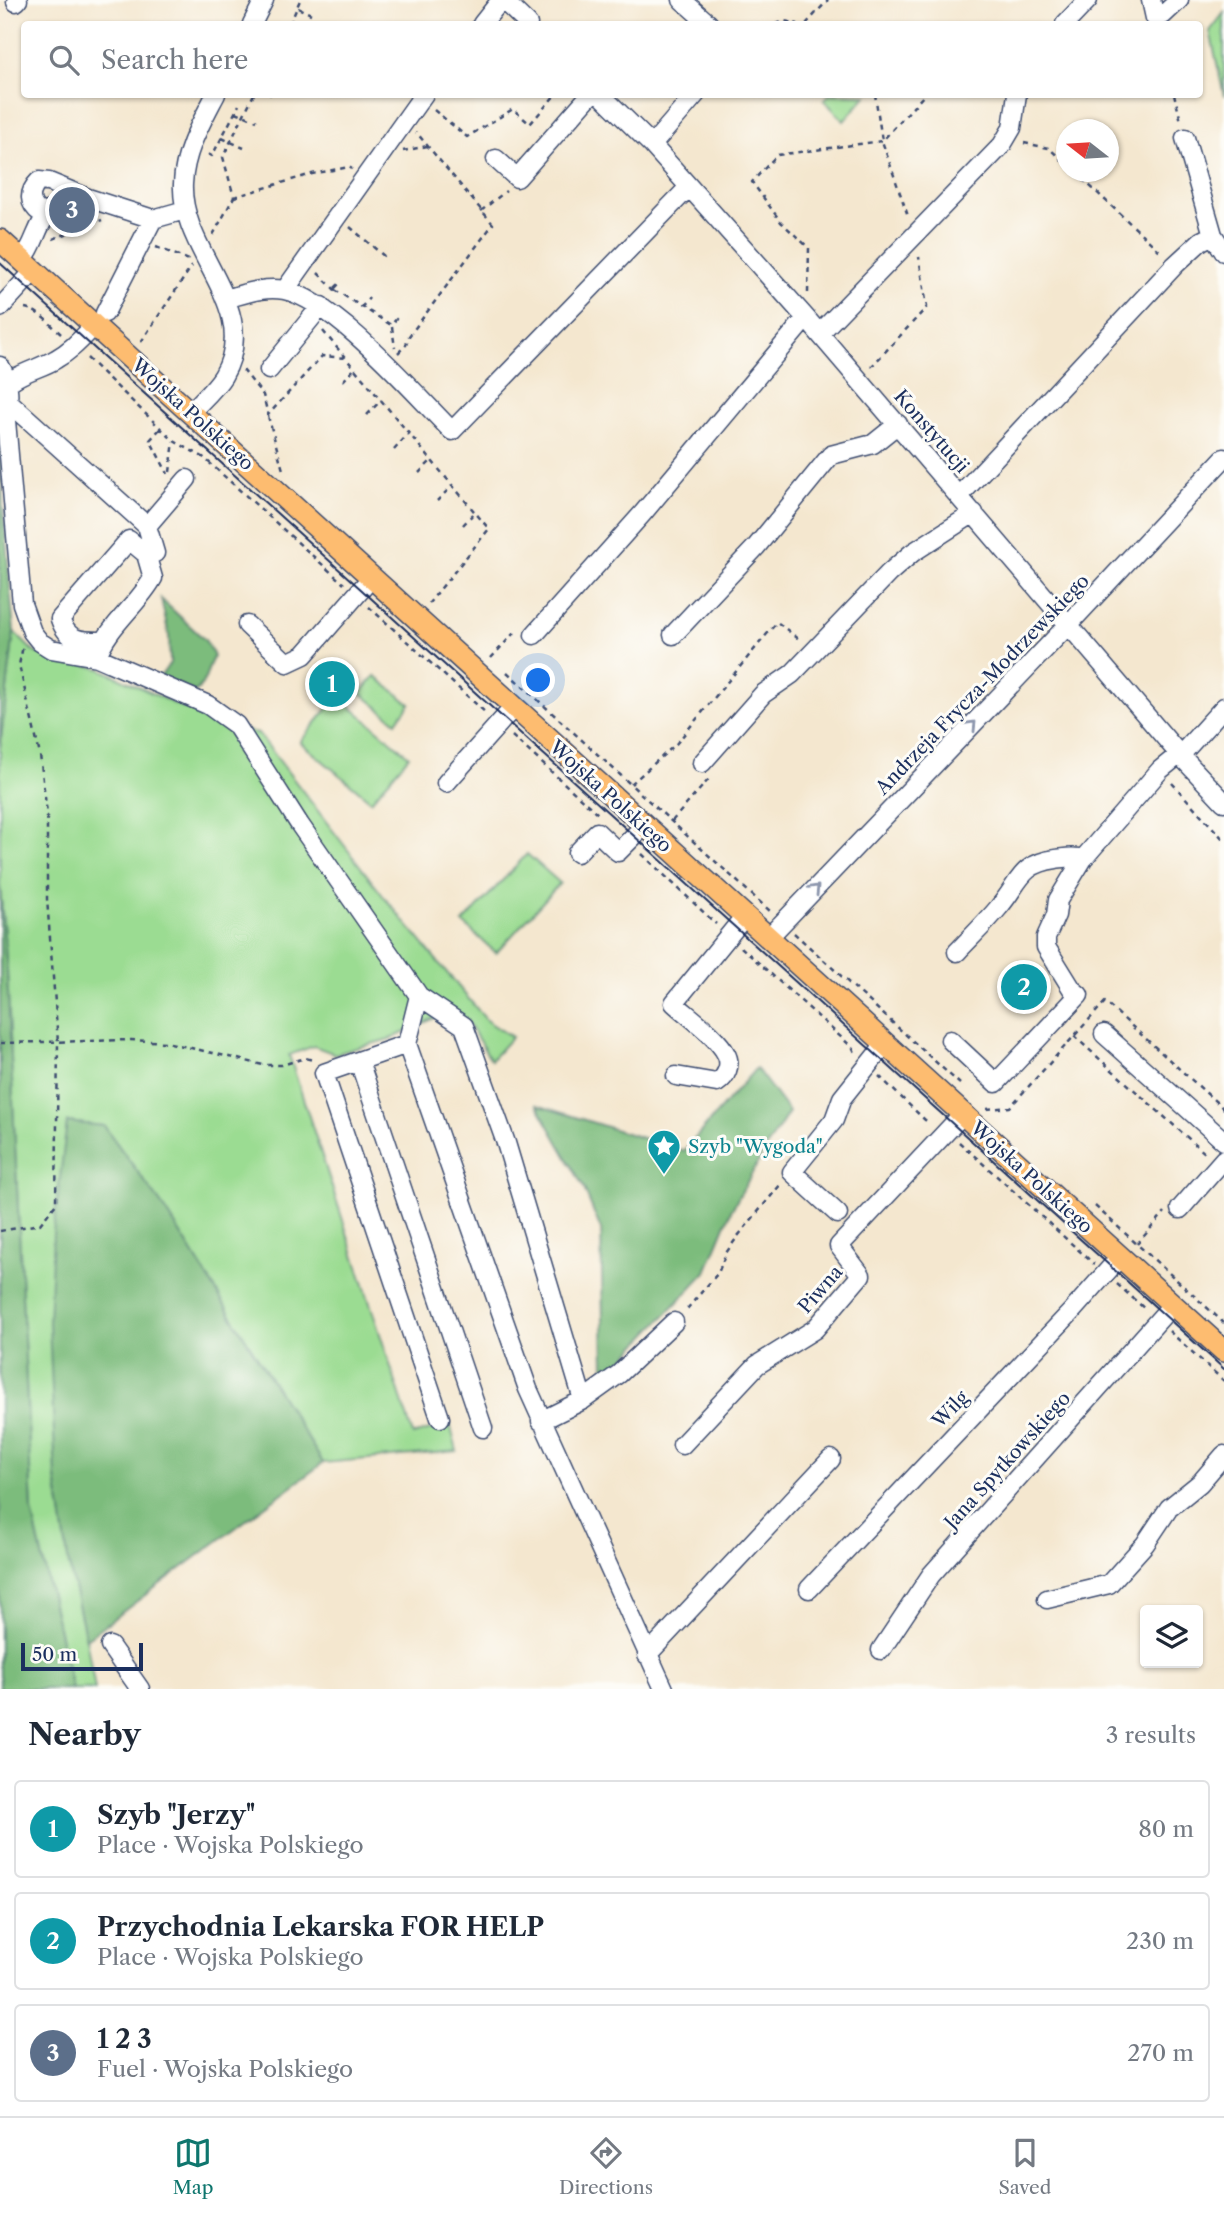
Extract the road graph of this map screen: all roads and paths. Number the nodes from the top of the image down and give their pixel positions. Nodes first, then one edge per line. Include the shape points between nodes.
1 (264, 0) edge
2 (300, 0) edge
3 (502, 0) edge
4 (682, 0) edge
5 (828, 0) edge
6 (1088, 0) edge
7 (1179, 0) edge
8 (297, 8) junction
9 (1153, 9) edge
10 (311, 14) dead end
11 (254, 21) edge
12 (291, 21) edge
13 (484, 21) edge
14 (525, 21) edge
15 (706, 21) edge
16 (809, 21) edge
17 (1068, 21) edge
18 (214, 98) edge
19 (252, 98) edge
20 (431, 98) edge
21 (553, 98) edge
22 (587, 98) edge
23 (604, 98) edge
24 (693, 98) edge
25 (921, 98) edge
26 (1016, 98) edge
27 (1175, 98) edge
28 (517, 104) dead end
29 (239, 105) dead end
30 (513, 109) junction
31 (236, 111) junction
32 (243, 115) junction
33 (405, 119) junction
34 (257, 121) dead end
35 (1008, 136) junction
36 (222, 138) junction
37 (1185, 138) joint
38 (229, 142) junction
39 (652, 145) junction
40 (244, 148) dead end
41 (202, 151) dead end
42 (1056, 155) edge
43 (437, 158) junction
44 (496, 159) dead end
45 (433, 163) dead end
46 (363, 178) junction
47 (517, 178) junction
48 (1086, 182) edge
49 (458, 183) junction
50 (454, 187) dead end
51 (690, 187) junction
52 (234, 197) junction
53 (88, 198) junction
54 (120, 208) junction
55 (185, 210) junction
56 (480, 210) junction
57 (49, 212) junction
58 (475, 214) dead end
59 (337, 215) junction
60 (153, 219) junction
61 (206, 234) dead end
62 (1213, 235) junction
63 (0, 240) edge
64 (143, 241) junction
65 (47, 242) dead end
66 (1224, 252) edge
67 (385, 257) dead end
68 (314, 260) junction
69 (28, 265) junction
70 (1175, 265) junction
71 (341, 282) dead end
72 (335, 288) junction
73 (285, 290) junction
74 (369, 298) dead end
75 (225, 299) junction
76 (0, 308) edge
77 (361, 308) junction
78 (807, 310) junction
79 (317, 311) junction
80 (399, 316) dead end
81 (100, 319) junction
82 (391, 325) junction
83 (820, 333) junction
84 (139, 345) dead end
85 (347, 358) junction
86 (355, 368) junction
87 (269, 370) dead end
88 (235, 377) dead end
89 (120, 378) dead end
90 (343, 381) dead end
91 (4, 386) edge
92 (381, 400) junction
93 (191, 412) junction
94 (268, 415) junction
95 (367, 415) dead end
96 (898, 424) junction
97 (160, 428) junction
98 (408, 434) junction
99 (174, 441) junction
100 (394, 450) dead end
101 (1224, 458) edge
102 (431, 461) junction
103 (283, 470) dead end
104 (419, 473) dead end
105 (6, 477) edge
106 (179, 480) junction
107 (452, 486) junction
108 (960, 495) junction
109 (437, 501) dead end
110 (475, 513) junction
111 (974, 513) junction
112 (463, 525) dead end
113 (147, 526) junction
114 (155, 553) dead end
115 (372, 577) junction
116 (356, 595) junction
117 (429, 603) dead end
118 (1069, 624) junction
119 (247, 625) dead end
120 (32, 632) junction
121 (534, 635) joint
122 (673, 635) dead end
123 (100, 649) junction
124 (814, 651) junction
125 (491, 658) dead end
126 (501, 667) dead end
127 (1224, 707) edge
128 (513, 708) junction
129 (498, 724) junction
130 (1179, 754) junction
131 (702, 763) dead end
132 (1160, 770) junction
133 (446, 783) dead end
134 (631, 784) junction
135 (1224, 802) edge
136 (599, 815) dead end
137 (644, 826) junction
138 (1224, 840) edge
139 (629, 842) junction
140 (578, 853) dead end
141 (1083, 859) junction
142 (744, 917) junction
143 (783, 923) junction
144 (729, 935) junction
145 (768, 938) junction
146 (957, 952) dead end
147 (419, 996) junction
148 (1104, 1034) dead end
149 (1074, 1036) dead end
150 (950, 1040) dead end
151 (58, 1042) junction
152 (0, 1043) edge
153 (407, 1044) junction
154 (885, 1044) junction
155 (359, 1062) junction
156 (867, 1065) junction
157 (324, 1073) junction
158 (676, 1076) dead end
159 (967, 1091) dead end
160 (987, 1109) dead end
161 (963, 1114) junction
162 (997, 1118) dead end
163 (947, 1131) junction
164 (1224, 1142) edge
165 (1218, 1159) edge
166 (792, 1171) junction
167 (1087, 1199) dead end
168 (1175, 1208) joint
169 (838, 1214) dead end
170 (0, 1231) edge
171 (1128, 1250) junction
172 (1105, 1273) junction
173 (1173, 1304) junction
174 (1158, 1321) junction
175 (674, 1322) joint
176 (1224, 1323) edge
177 (1224, 1351) edge
178 (1224, 1381) edge
179 (583, 1401) junction
180 (440, 1418) dead end
181 (541, 1420) junction
182 (483, 1428) dead end
183 (682, 1445) dead end
184 (1224, 1455) edge
185 (831, 1459) dead end
186 (808, 1589) dead end
187 (1047, 1599) dead end
188 (110, 1646) dead end
189 (881, 1650) dead end
190 (647, 1656) junction
191 (140, 1689) edge
192 (664, 1689) edge

1 - 11 street
2 - 8 path
3 - 13 street
3 - 14 street
4 - 15 street
5 - 16 path
6 - 17 street
7 - 9 street via 1164,15
8 - 10 path
8 - 12 path
18 - 55 street via 187,156
19 - 32 path
20 - 30 path via 433,109 467,137
20 - 33 street
21 - 30 path via 530,124
22 - 47 street
23 - 39 street, Konstytucji
24 - 39 street
25 - 78 path via 882,141 777,155 752,182 780,222 809,248
26 - 35 street
27 - 37 path
28 - 30 path
29 - 31 path
31 - 32 path
31 - 36 path
32 - 34 path
32 - 38 path
33 - 43 path
33 - 46 street
35 - 42 path via 1016,142 1049,148
35 - 83 street
36 - 38 path
36 - 41 path via 212,156
37 - 62 street
38 - 40 path
38 - 52 path via 223,157
39 - 51 street, Konstytucji
43 - 45 path
43 - 49 path
44 - 47 street
46 - 52 path via 349,167
46 - 59 street
47 - 56 path
48 - 70 path
49 - 50 path
49 - 56 path
51 - 78 street, Konstytucji
51 - 79 street via 452,431 349,329
52 - 61 path via 210,240
53 - 54 street
53 - 57 street
53 - 57 street via 39,181 31,188 30,198 34,208
54 - 60 street
54 - 65 path via 117,215
55 - 60 street
55 - 75 street
56 - 58 path
56 - 82 path via 493,224 396,354
57 - 69 street
59 - 67 path
59 - 68 street
60 - 64 street
62 - 66 street
62 - 70 street
63 - 69 main road, Wojska Polskiego
64 - 81 street
64 - 84 path via 194,263
68 - 72 path via 318,274
68 - 73 street
69 - 76 street
69 - 81 main road, Wojska Polskiego
70 - 108 street
71 - 72 path
72 - 77 path
73 - 75 street via 259,290
73 - 79 street
74 - 77 path
75 - 93 street via 235,336 232,357 219,382
77 - 82 path
78 - 83 street, Konstytucji
78 - 121 street via 643,513
79 - 85 path via 334,346
79 - 87 street
80 - 82 path
81 - 91 street via 68,352
81 - 93 main road, Wojska Polskiego
83 - 96 street, Konstytucji
85 - 86 path
85 - 94 path via 322,356
86 - 90 path
86 - 92 path
88 - 94 path via 241,367 263,395
89 - 97 path via 115,384
91 - 105 street
91 - 113 street
92 - 95 path
92 - 98 path
93 - 115 main road, Wojska Polskiego
94 - 103 path
96 - 108 street, Konstytucji
96 - 122 street via 873,444 831,456 756,547
97 - 99 path
97 - 106 path via 150,440
98 - 100 path
98 - 102 path
99 - 106 path
99 - 116 path via 203,457
101 - 118 street, Andrzeja Frycza-Modrzewskiego
102 - 104 path
102 - 107 path
105 - 120 street via 22,604
106 - 113 street
107 - 109 path
107 - 110 path
108 - 111 street, Konstytucji
110 - 112 path
110 - 117 path via 489,529
111 - 118 street, Konstytucji
111 - 124 street via 912,553
113 - 114 street
115 - 116 street
115 - 128 main road, Wojska Polskiego
116 - 119 street via 304,655 287,663
116 - 129 path
118 - 130 street, Konstytucji
143 -> 118 street, Andrzeja Frycza-Modrzewskiego
120 - 123 street via 51,649
120 - 151 path via 23,643 19,665 40,755 47,814 47,899
121 - 125 path via 513,634
123 - 123 street via 153,578 146,554 129,540 60,619 64,632
123 - 147 street via 208,705 236,725
124 - 131 street via 763,694
124 - 134 path via 777,622 676,744
126 - 134 path
127 - 130 street
128 - 129 street
128 - 137 main road, Wojska Polskiego
129 - 133 street
129 - 136 path
130 - 132 street
130 - 135 street, Konstytucji
132 - 138 path
132 - 141 street
134 - 143 path
137 - 139 street
137 - 142 main road, Wojska Polskiego
139 - 140 street via 618,852 597,832
139 - 144 path
141 - 146 street via 1053,859 1030,867 1002,905
141 - 150 street via 1058,900 1046,937 1046,947 1079,995 996,1083
142 - 144 street
142 - 145 main road, Wojska Polskiego
143 - 145 street, Andrzeja Frycza-Modrzewskiego
143 - 159 path
144 - 156 path
144 - 158 street via 674,1003 728,1055 728,1069 717,1083
145 - 154 main road, Wojska Polskiego
147 - 153 street
147 - 179 street via 464,1026 506,1143
148 - 164 street
149 - 165 path
151 - 152 path
151 - 157 path via 166,1042 263,1065 304,1058 316,1061
151 - 170 path via 56,1203 40,1224
153 - 155 street
153 - 181 street
154 - 156 street
154 - 161 main road, Wojska Polskiego
155 - 157 street
155 - 182 street
156 - 163 path via 925,1120
156 - 166 street via 842,1098 834,1120
157 - 180 street
160 - 162 path
161 - 163 street, Piwna
161 - 171 main road, Wojska Polskiego
163 - 172 path
163 - 183 street, Piwna via 839,1247 861,1275 815,1329 757,1364
165 - 168 street
166 - 169 street
166 - 175 path via 738,1236 719,1273
167 - 171 path
168 - 171 path
171 - 172 street, Wilg
171 - 173 main road, Wojska Polskiego
171 - 176 path
172 - 174 path
172 - 186 street, Wilg
173 - 174 street, Jana Spytkowskiego
173 - 177 main road, Wojska Polskiego
174 - 178 path
174 - 189 street, Jana Spytkowskiego via 931,1575
175 - 179 street
179 - 181 street
181 - 190 street
184 - 187 street via 1200,1483 1169,1508 1109,1584
185 - 190 street
188 - 191 street
190 - 192 street

